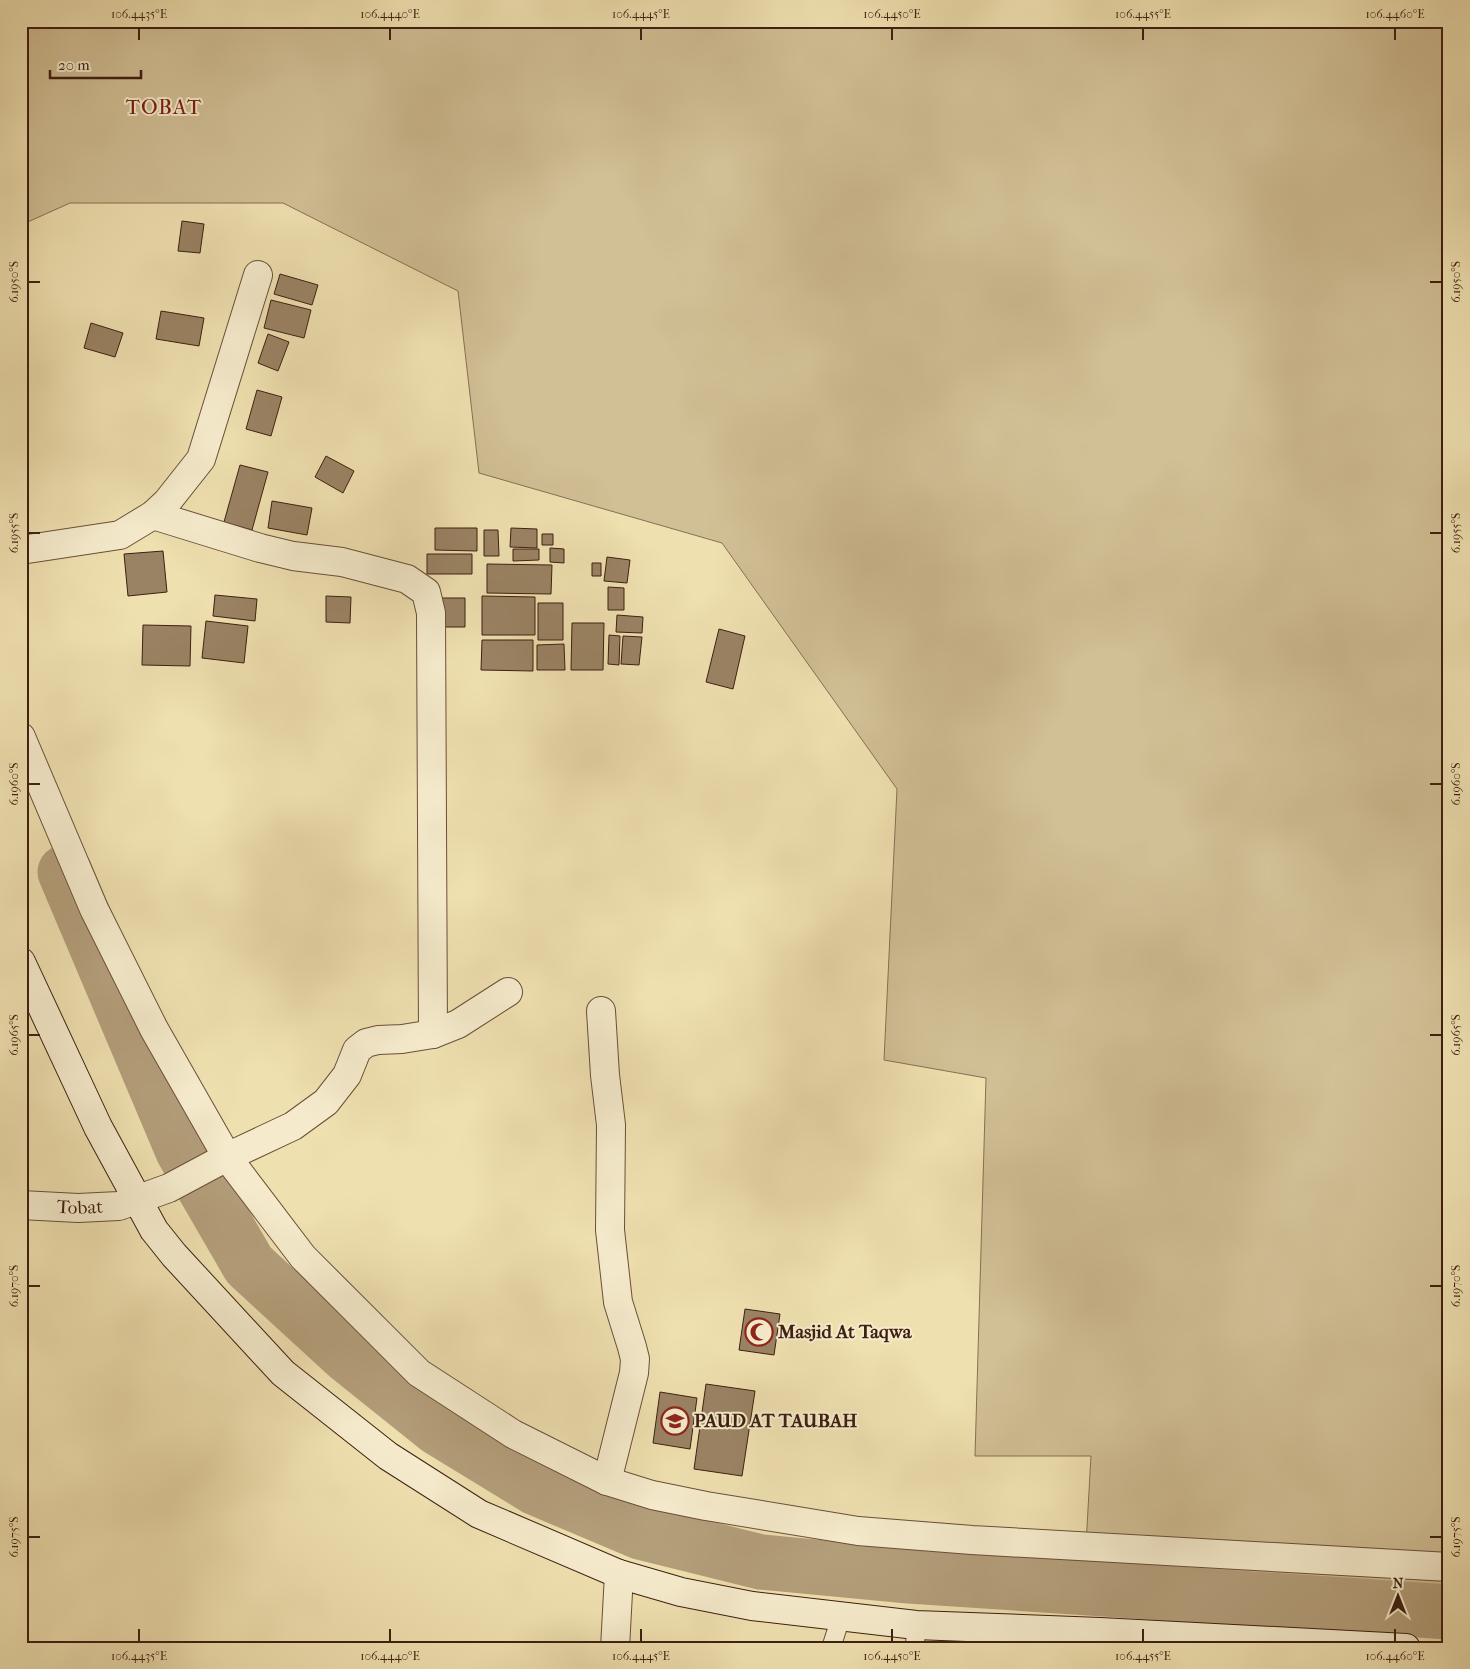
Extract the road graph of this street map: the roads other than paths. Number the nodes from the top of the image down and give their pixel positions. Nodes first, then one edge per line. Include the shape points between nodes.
1 (258, 275) dead end
2 (153, 515) junction
3 (21, 550) edge
4 (21, 737) edge
5 (21, 962) edge
6 (508, 992) dead end
7 (602, 1010) dead end
8 (433, 1034) junction
9 (215, 1163) junction
10 (137, 1200) junction
11 (21, 1206) edge
12 (607, 1481) junction
13 (1449, 1567) edge
14 (619, 1574) junction
15 (840, 1617) junction
16 (915, 1636) edge
17 (615, 1648) edge
18 (831, 1648) edge
19 (1406, 1648) edge

1 - 2 street via 201,459
2 - 3 street via 120,535
2 - 8 street via 260,548 342,562 406,579 426,592 431,614
4 - 9 street via 94,909 154,1029
5 - 10 street via 98,1127
6 - 8 street, Tobat via 458,1024
7 - 12 street via 611,1126 610,1230 618,1302 635,1359
8 - 9 street, Tobat via 366,1043 357,1050 347,1075 326,1102 292,1126
9 - 10 street, Tobat via 169,1188
9 - 12 street via 302,1258 419,1373 512,1434
10 - 11 street, Tobat via 102,1207
10 - 14 street via 174,1256 283,1373 388,1456 479,1514
12 - 13 street via 652,1495 706,1506 858,1530 972,1540
14 - 15 street via 681,1592 752,1606
14 - 17 street
15 - 16 street
15 - 18 lane
16 - 19 street via 1100,1632

